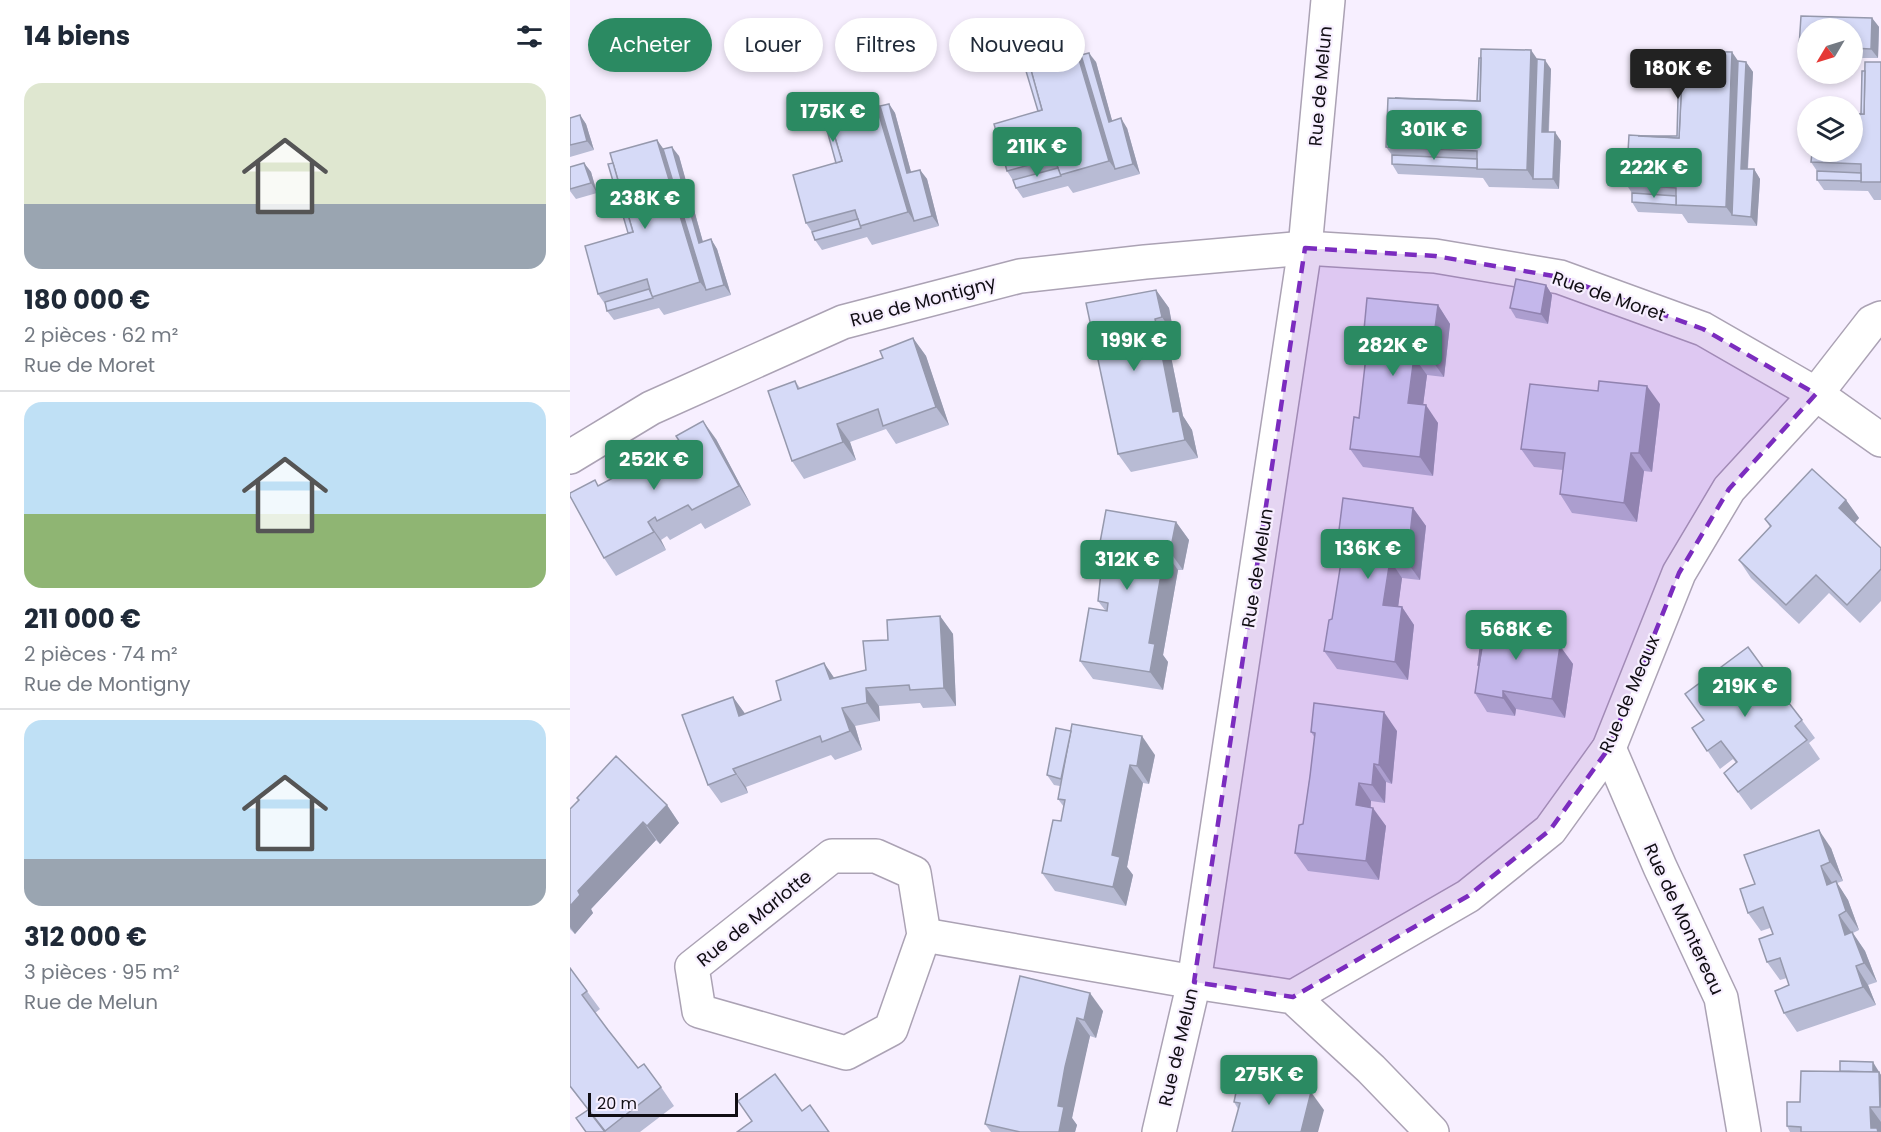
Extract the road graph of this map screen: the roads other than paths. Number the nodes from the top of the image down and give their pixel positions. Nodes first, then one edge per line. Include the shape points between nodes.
1 (1328, 0) edge
2 (1305, 248) junction
3 (1881, 318) edge
4 (1815, 394) junction
5 (1881, 440) edge
6 (570, 457) edge
7 (1609, 748) junction
8 (924, 935) junction
9 (1194, 982) junction
10 (1293, 997) junction
11 (1159, 1132) edge
12 (1432, 1132) edge
13 (1743, 1132) edge

1 - 2 street, Rue de Melun
2 - 4 street, Rue de Moret via 1435,256 1560,277 1703,329
2 - 6 street, Rue de Montigny via 1020,276 843,322 651,408
2 - 9 street, Rue de Melun
3 - 4 street, Rue de Meaux via 1872,322
4 - 5 street, Rue de Moret
4 - 7 street, Rue de Meaux via 1730,489 1679,573
7 - 10 street, Rue de Meaux via 1550,830 1468,896
7 - 13 street, Rue de Montereau via 1721,998
8 - 8 street, Rue de Marlotte via 914,873 876,856 832,856 692,967 699,1011 846,1053 891,1029
8 - 9 street
9 - 10 street
9 - 11 street, Rue de Melun
10 - 12 street

